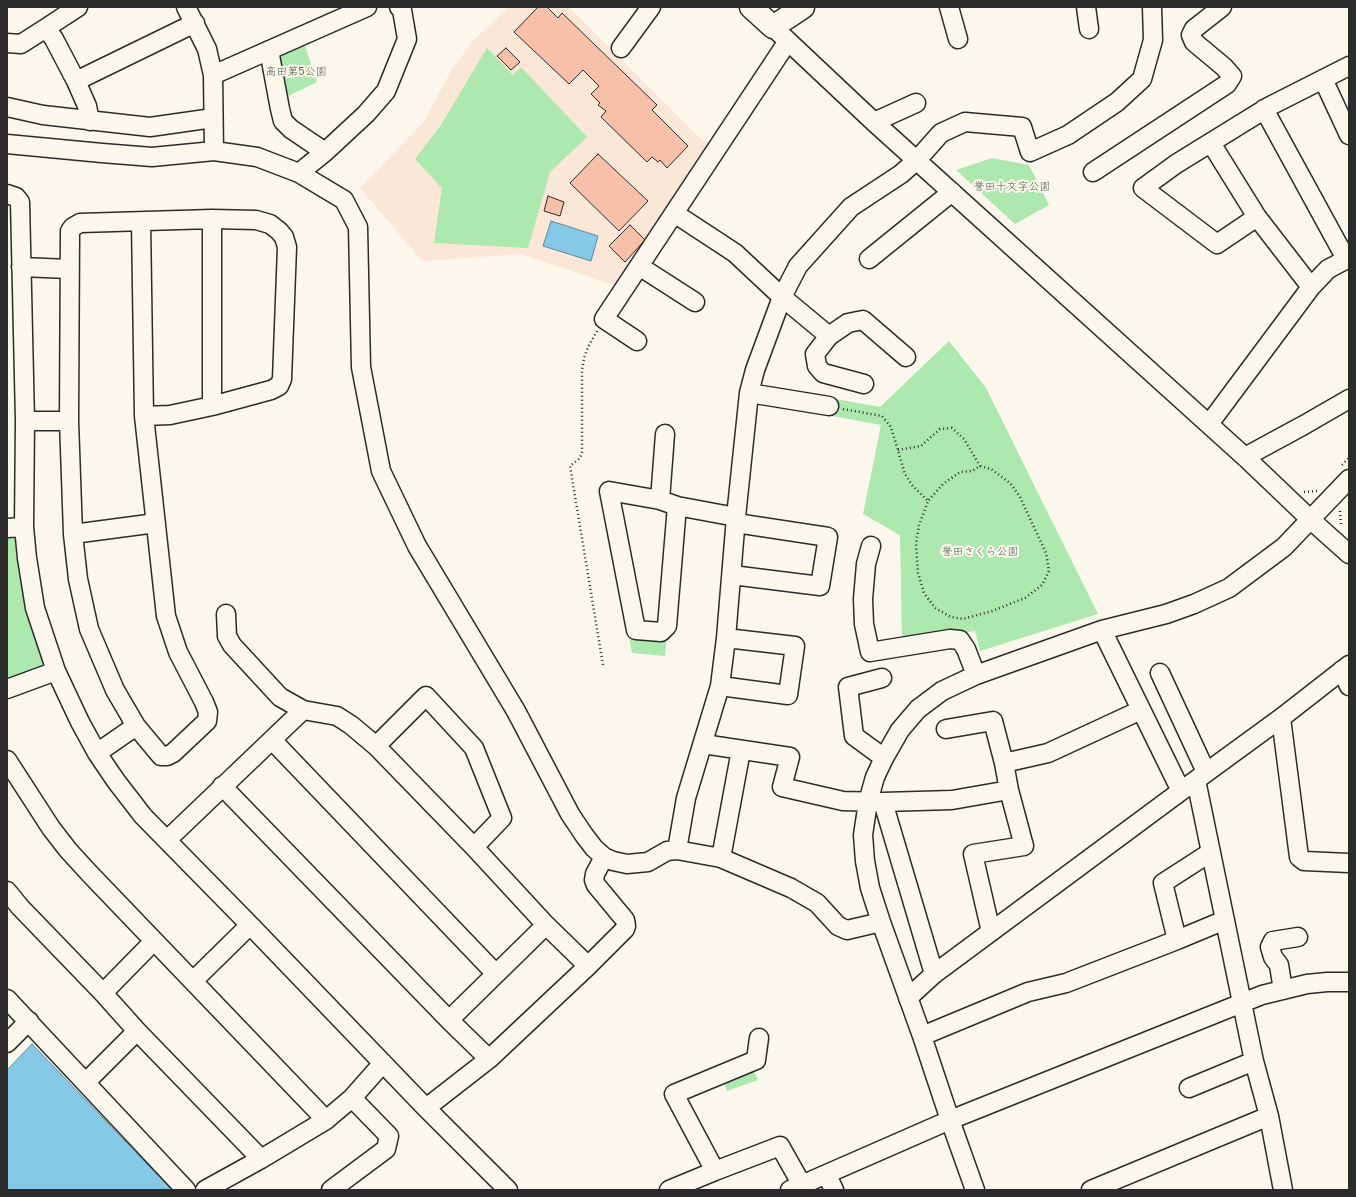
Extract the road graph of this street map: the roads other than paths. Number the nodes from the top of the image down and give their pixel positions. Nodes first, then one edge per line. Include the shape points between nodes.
1 (78, 7) edge
2 (186, 7) edge
3 (400, 7) edge
4 (651, 7) edge
5 (751, 7) edge
6 (803, 7) edge
7 (950, 7) edge
8 (1086, 7) edge
9 (1152, 7) edge
10 (1222, 7) edge
11 (360, 8) edge
12 (195, 23) junction
13 (46, 28) junction
14 (1089, 29) dead end
15 (780, 34) junction
16 (958, 39) dead end
17 (7, 44) edge
18 (621, 48) dead end
19 (269, 50) junction
20 (1349, 66) edge
21 (213, 75) junction
22 (1322, 79) junction
23 (76, 81) junction
24 (916, 103) dead end
25 (7, 108) edge
26 (1264, 109) junction
27 (213, 118) junction
28 (90, 121) junction
29 (874, 122) junction
30 (1349, 134) edge
31 (1211, 143) junction
32 (7, 144) edge
33 (214, 151) junction
34 (325, 152) junction
35 (916, 160) junction
36 (1093, 172) dead end
37 (299, 173) junction
38 (952, 192) junction
39 (7, 194) edge
40 (674, 214) junction
41 (1257, 217) junction
42 (212, 219) junction
43 (141, 222) junction
44 (1347, 259) edge
45 (869, 260) dead end
46 (639, 266) junction
47 (22, 267) junction
48 (69, 269) junction
49 (1311, 287) junction
50 (782, 297) junction
51 (695, 302) dead end
52 (829, 336) junction
53 (637, 341) dead end
54 (906, 358) dead end
55 (864, 384) dead end
56 (749, 393) junction
57 (1349, 398) edge
58 (212, 406) junction
59 (829, 406) road end
60 (144, 416) junction
61 (69, 421) junction
62 (25, 422) junction
63 (1209, 424) junction
64 (664, 434) dead end
65 (1246, 457) junction
66 (1344, 474) edge
67 (660, 500) junction
68 (677, 506) junction
69 (736, 520) junction
70 (1311, 520) junction
71 (156, 523) junction
72 (15, 528) edge
73 (73, 534) junction
74 (871, 546) dead end
75 (1349, 554) edge
76 (732, 575) junction
77 (226, 614) dead end
78 (1102, 630) junction
79 (726, 638) junction
80 (56, 671) junction
81 (1160, 672) dead end
82 (1347, 674) edge
83 (976, 675) junction
84 (882, 678) dead end
85 (720, 686) junction
86 (7, 689) edge
87 (303, 710) junction
88 (1141, 710) junction
89 (1282, 718) junction
90 (136, 726) junction
91 (946, 729) dead end
92 (272, 740) junction
93 (703, 744) junction
94 (376, 746) junction
95 (740, 750) junction
96 (97, 752) junction
97 (884, 758) junction
98 (7, 760) edge
99 (1004, 763) junction
100 (1201, 776) junction
101 (222, 786) junction
102 (1009, 790) junction
103 (1181, 791) junction
104 (876, 802) junction
105 (167, 840) junction
106 (474, 846) junction
107 (677, 850) junction
108 (1211, 852) junction
109 (604, 857) junction
110 (721, 858) junction
111 (1349, 863) edge
112 (7, 890) edge
113 (1225, 920) junction
114 (881, 922) junction
115 (250, 925) junction
116 (546, 925) junction
117 (991, 932) junction
118 (1298, 937) dead end
119 (154, 940) junction
120 (1177, 940) junction
121 (588, 966) junction
122 (496, 974) junction
123 (934, 974) junction
124 (193, 981) junction
125 (1349, 982) edge
126 (1283, 990) junction
127 (103, 992) junction
128 (908, 998) junction
129 (7, 999) edge
130 (1242, 1003) junction
131 (449, 1020) junction
132 (29, 1021) junction
133 (137, 1031) junction
134 (922, 1036) junction
135 (759, 1038) dead end
136 (7, 1043) edge
137 (489, 1059) junction
138 (1254, 1061) junction
139 (383, 1063) junction
140 (86, 1082) junction
141 (1189, 1088) dead end
142 (352, 1098) junction
143 (426, 1108) junction
144 (1269, 1116) junction
145 (326, 1120) junction
146 (950, 1120) junction
147 (261, 1159) junction
148 (715, 1171) junction
149 (830, 1182) edge
150 (796, 1188) edge
151 (186, 1190) edge
152 (205, 1190) edge
153 (331, 1190) edge
154 (508, 1190) edge
155 (669, 1190) edge
156 (975, 1190) edge
157 (1091, 1190) edge
158 (1282, 1190) edge

1 - 13 street
2 - 12 street
3 - 34 street via 407,40 386,91 366,114
4 - 18 street
5 - 15 main road
6 - 15 main road
7 - 16 street
8 - 14 street
9 - 35 street via 1152,40 1142,79 1117,102 1068,136 1030,152 1022,127 965,122 941,133
10 - 36 street via 1194,29 1191,35 1194,42 1232,76 1226,84
11 - 19 street
12 - 21 street via 207,49
12 - 23 street
13 - 17 street via 21,44
13 - 23 street
15 - 29 street
15 - 40 street
19 - 21 street
19 - 34 street via 283,121
20 - 22 street
21 - 27 street
22 - 26 street
22 - 30 street
23 - 28 street via 87,106
24 - 29 street
25 - 28 street
26 - 31 street
26 - 44 street
27 - 28 street via 150,127
27 - 33 street
29 - 35 street
31 - 41 street
31 - 41 street via 1143,188 1217,244
32 - 33 street via 152,157
33 - 37 street via 257,157
34 - 37 street
35 - 38 street
35 - 50 street via 901,174 851,207 798,266
37 - 109 street via 344,200 358,228 361,367 381,471 417,546 516,711 570,814 594,848
38 - 45 street
38 - 63 street
39 - 47 street via 16,197 20,202
40 - 46 street
40 - 50 street via 735,253
41 - 49 street
42 - 43 street
42 - 58 street
42 - 58 street via 256,220 270,224 284,237 287,247 282,379 279,386
43 - 48 street via 80,223 73,227 70,232
43 - 60 street
44 - 49 street via 1328,269
46 - 51 street
46 - 53 street via 604,319
47 - 48 street
47 - 62 street
48 - 61 street
49 - 63 street
50 - 52 street
50 - 56 street
52 - 54 street via 848,323 863,320
52 - 55 street via 816,354 817,366 823,373
56 - 59 street
56 - 69 street
57 - 65 street
58 - 60 street via 170,415
60 - 71 street
61 - 62 street
61 - 73 street
62 - 72 street
63 - 65 street
64 - 67 street
65 - 70 street
66 - 70 street
67 - 68 street
67 - 68 street via 609,491 636,630 661,632 668,626
68 - 69 street
69 - 76 street
69 - 76 street via 828,537 820,586
70 - 75 street
70 - 78 street via 1284,547 1229,588 1166,614
71 - 73 street
71 - 90 street via 166,616 178,652 208,712 207,720 167,756 161,756
72 - 80 street via 27,558 36,608
73 - 90 street via 78,578 89,629 115,690
74 - 83 street via 866,564 863,599 864,624 870,652 950,639 960,640
76 - 79 street
77 - 87 street via 227,636 232,645 280,697
78 - 83 street
78 - 88 street
79 - 85 street
79 - 85 street via 795,646 788,695
80 - 86 street
80 - 96 street
81 - 100 street
82 - 89 street
83 - 97 street via 942,691 918,710 900,730
84 - 97 street via 848,687 854,736
85 - 93 street
87 - 92 street
87 - 94 street via 337,716
88 - 99 street via 1048,753
88 - 103 street
89 - 100 street
89 - 111 street via 1299,857 1304,861
90 - 96 street
91 - 99 street via 993,721
92 - 101 street
92 - 122 street
93 - 95 street
93 - 107 street via 686,798
94 - 106 street
94 - 106 street via 426,696 474,748 502,818
95 - 104 street via 790,757 782,787 843,801
95 - 110 street
96 - 105 street via 144,816
97 - 104 street via 875,777
98 - 119 street via 37,808 68,850
99 - 102 street
100 - 103 street
100 - 108 street
101 - 105 street
101 - 131 street
102 - 104 street via 952,800
102 - 117 street via 1024,846 974,854
103 - 117 street
104 - 114 street via 863,835 870,888
104 - 123 street
105 - 115 street
106 - 116 street
107 - 109 street via 667,851 648,862 627,864
107 - 110 street
108 - 113 street
108 - 120 street via 1163,883
109 - 121 street via 594,880 625,920 626,926
110 - 114 street via 791,888 817,903 838,926 847,930
112 - 127 street via 20,907
113 - 120 street
113 - 130 street
114 - 128 street
115 - 124 street
115 - 139 street
116 - 121 street
116 - 122 street
117 - 123 street
118 - 126 street via 1273,941 1270,947 1279,965
119 - 124 street
119 - 127 street
120 - 134 street via 1066,984 1028,992
121 - 137 street
122 - 131 street
123 - 128 street
124 - 145 street
125 - 126 street via 1308,984
126 - 130 street
127 - 133 street
128 - 134 street
129 - 132 street
130 - 138 street
130 - 146 street
131 - 137 street
132 - 136 street
132 - 140 street
133 - 140 street
133 - 147 street
134 - 146 street
135 - 148 street via 756,1060 674,1094
137 - 143 street
138 - 141 street
138 - 144 street
139 - 142 street
139 - 143 street
140 - 151 street
142 - 145 street
142 - 153 street via 389,1136 386,1149
143 - 154 street
144 - 157 street
144 - 158 street
145 - 147 street
146 - 149 street
146 - 156 street
147 - 152 street
148 - 150 street via 780,1146
148 - 155 street
149 - 150 street

